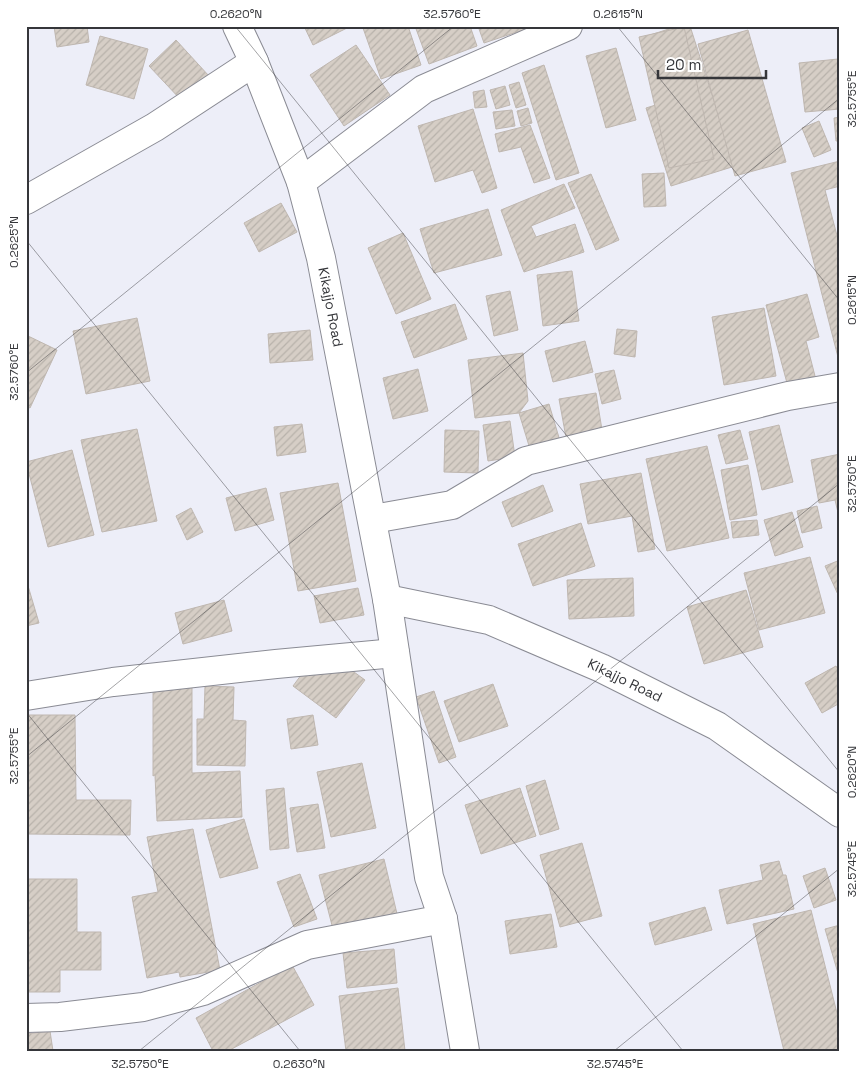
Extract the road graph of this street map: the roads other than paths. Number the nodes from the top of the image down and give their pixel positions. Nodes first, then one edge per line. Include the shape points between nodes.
1 (237, 26) edge
2 (568, 26) edge
3 (254, 62) junction
4 (301, 182) junction
5 (26, 200) edge
6 (840, 387) edge
7 (373, 520) junction
8 (387, 599) junction
9 (396, 653) junction
10 (26, 696) edge
11 (840, 813) edge
12 (442, 919) junction
13 (26, 1018) edge
14 (465, 1051) edge

1 - 3 street, Kikajjo Road
2 - 4 street via 424,89
3 - 4 street, Kikajjo Road
3 - 5 street via 156,127
4 - 7 street, Kikajjo Road via 321,258
6 - 7 street via 788,396 526,462 452,505
7 - 8 street, Kikajjo Road
8 - 9 street, Kikajjo Road
8 - 11 street, Kikajjo Road via 489,620 602,668 717,726
9 - 10 street via 113,682
9 - 12 street, Kikajjo Road via 429,877
12 - 13 street via 307,944 204,991 143,1007
12 - 14 street, Kikajjo Road

